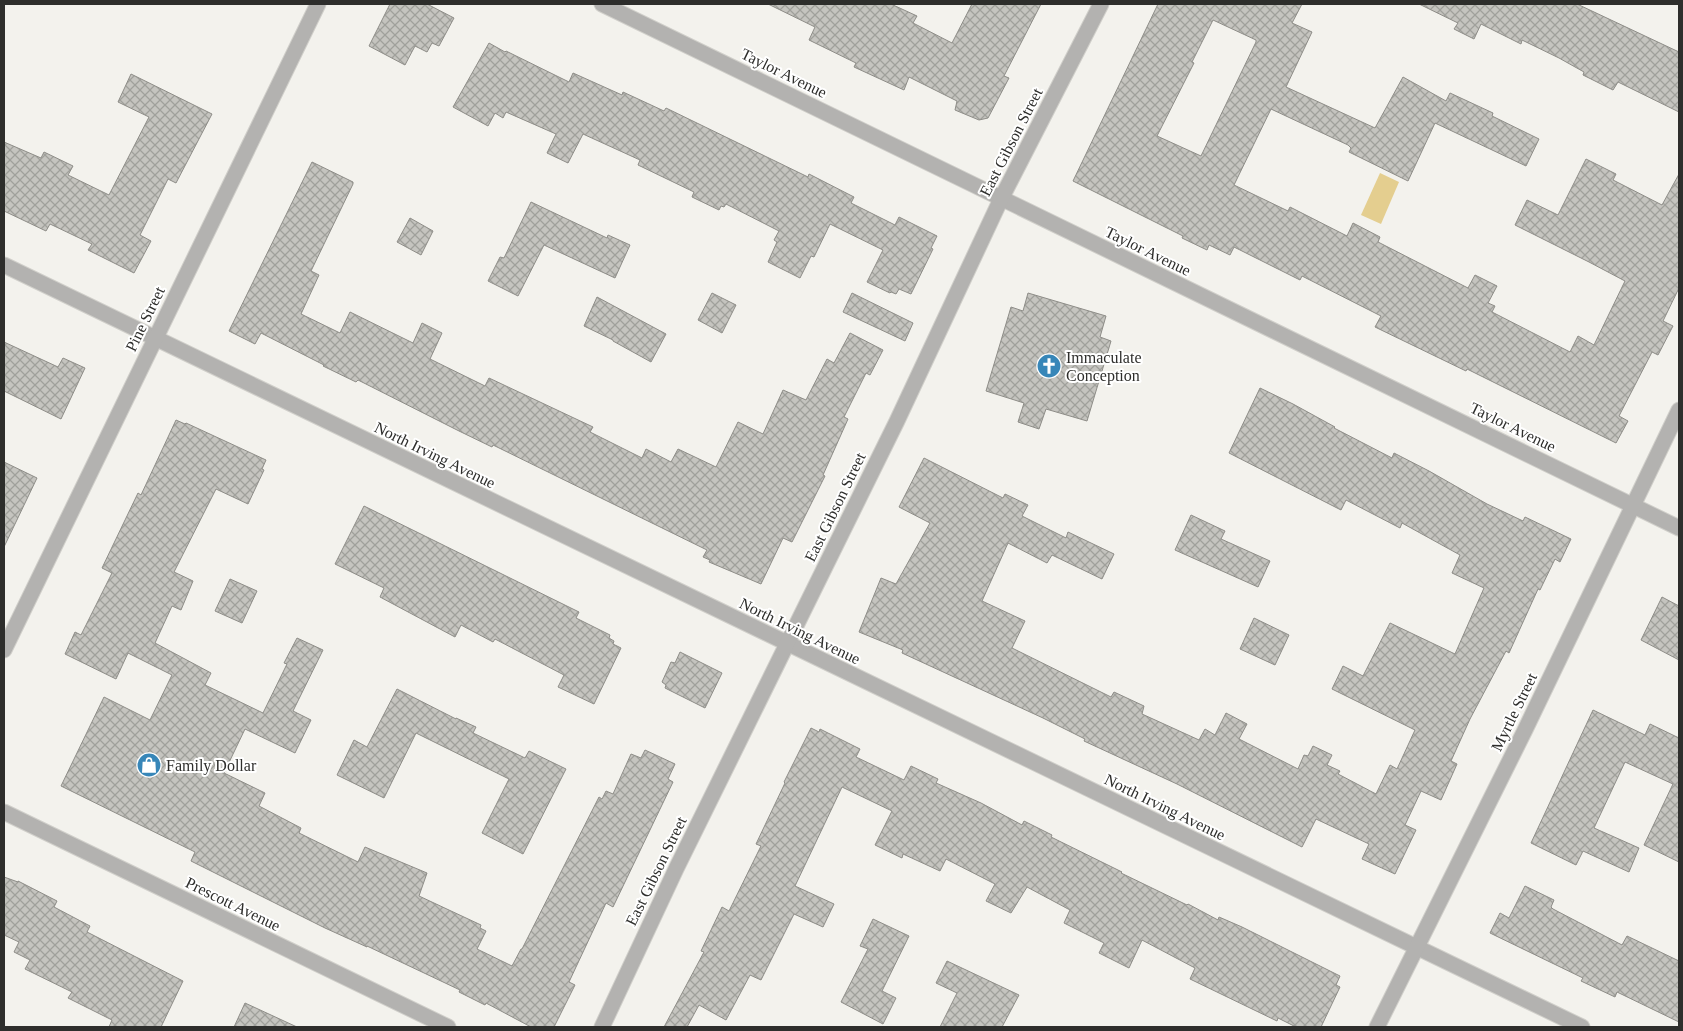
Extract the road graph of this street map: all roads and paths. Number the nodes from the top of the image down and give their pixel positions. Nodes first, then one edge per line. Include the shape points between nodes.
1 (318, 4) edge
2 (602, 4) edge
3 (1101, 4) edge
4 (1001, 199) junction
5 (4, 265) edge
6 (155, 339) junction
7 (1679, 410) edge
8 (1634, 506) junction
9 (1679, 528) edge
10 (787, 645) junction
11 (4, 650) edge
12 (4, 812) edge
13 (1416, 947) junction
14 (448, 1027) edge
15 (602, 1027) edge
16 (1377, 1027) edge
17 (1582, 1027) edge

1 - 6 street, Pine Street
2 - 4 street, Taylor Avenue
3 - 4 street, East Gibson Street
4 - 8 street, Taylor Avenue
4 - 10 street, East Gibson Street
5 - 6 street, North Irving Avenue
6 - 10 street, North Irving Avenue
6 - 11 street, Pine Street
7 - 8 street, Myrtle Street
8 - 9 street, Taylor Avenue
8 - 13 street, Myrtle Street
10 - 13 street, North Irving Avenue
10 - 15 street, East Gibson Street
12 - 14 street, Prescott Avenue
13 - 16 street, Myrtle Street
13 - 17 street, North Irving Avenue

